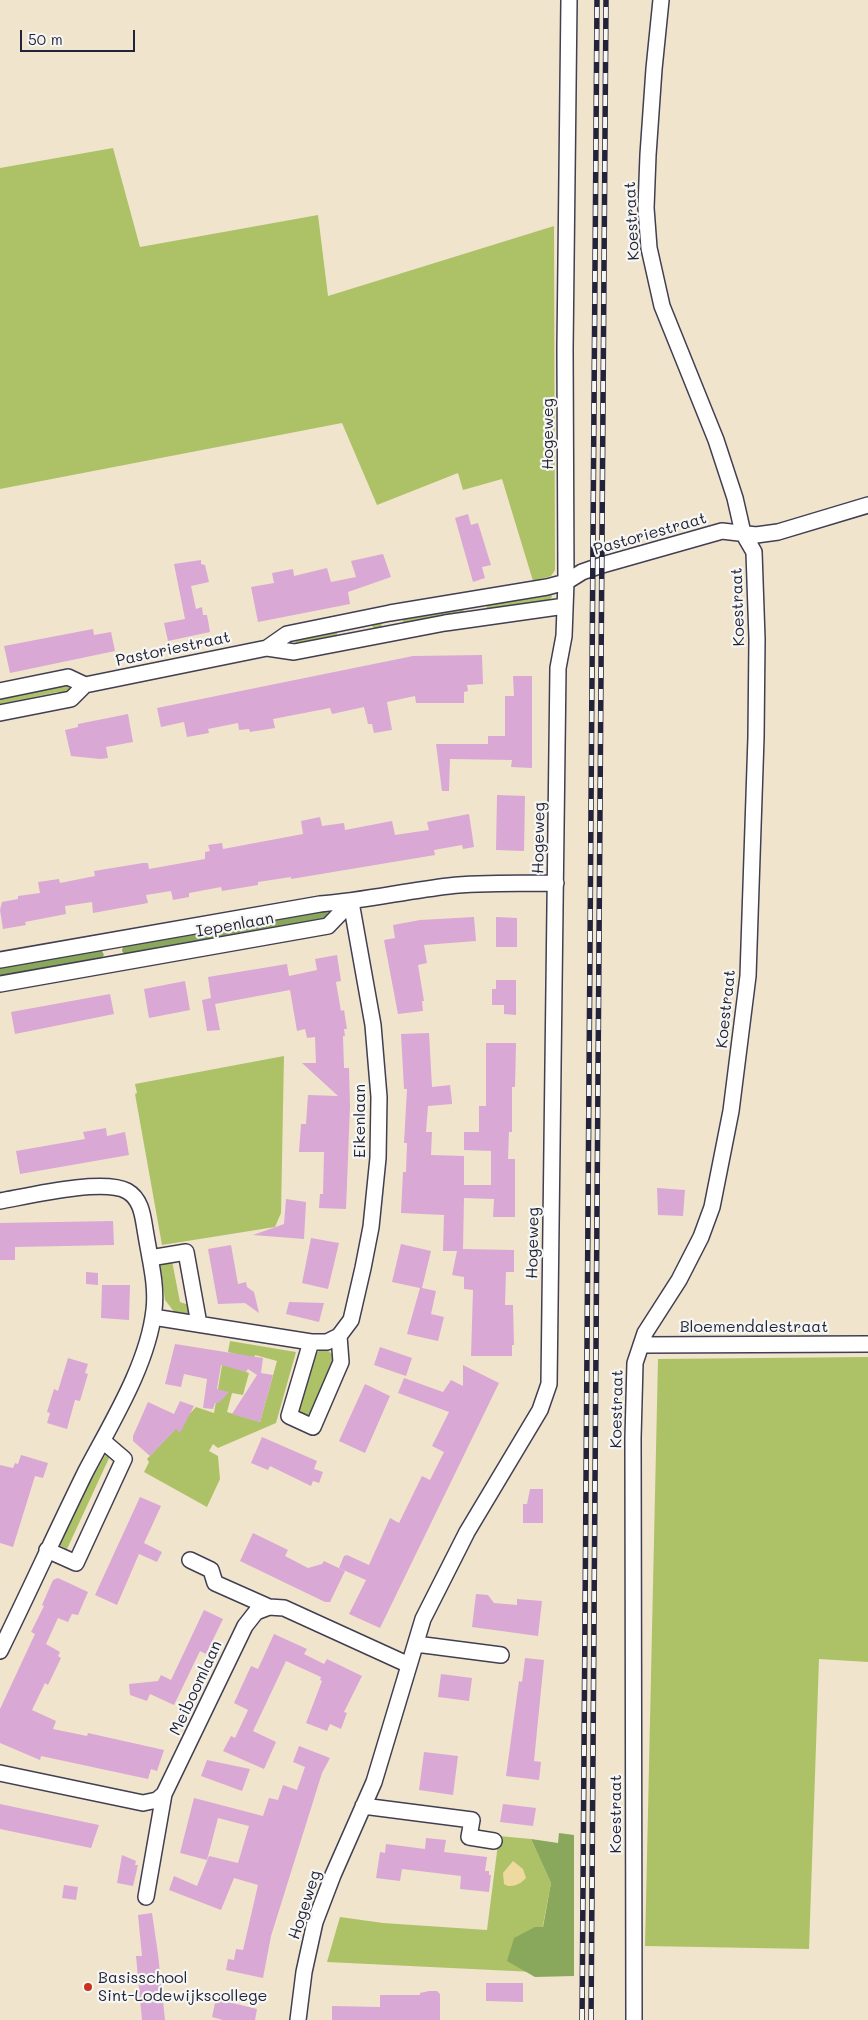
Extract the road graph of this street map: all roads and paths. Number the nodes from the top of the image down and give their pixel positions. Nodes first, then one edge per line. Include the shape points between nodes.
1 (569, 0) edge
2 (661, 0) edge
3 (868, 505) edge
4 (743, 533) junction
5 (566, 582) junction
6 (473, 599) junction
7 (565, 606) junction
8 (390, 613) junction
9 (477, 618) junction
10 (395, 632) junction
11 (267, 648) junction
12 (85, 685) junction
13 (0, 691) edge
14 (0, 713) edge
15 (556, 883) junction
16 (351, 902) junction
17 (111, 940) junction
18 (0, 960) edge
19 (115, 963) junction
20 (0, 984) edge
21 (0, 1201) edge
22 (150, 1258) junction
23 (153, 1317) junction
24 (199, 1324) junction
25 (339, 1336) junction
26 (311, 1342) junction
27 (868, 1344) edge
28 (640, 1345) junction
29 (103, 1440) junction
30 (47, 1550) junction
31 (190, 1560) dead end
32 (269, 1607) junction
33 (5, 1629) edge
34 (416, 1644) junction
35 (0, 1651) edge
36 (501, 1655) dead end
37 (409, 1665) junction
38 (0, 1773) edge
39 (164, 1794) junction
40 (363, 1806) junction
41 (494, 1840) dead end
42 (146, 1897) dead end
43 (298, 2020) edge
44 (634, 2020) edge

1 - 5 street, Hogeweg
2 - 4 street, Koestraat via 652,86 646,208 651,260 662,306 721,454
3 - 4 street, Pastoriestraat via 788,530 756,535
4 - 5 street, Pastoriestraat via 722,532 620,559 582,572
4 - 28 street, Koestraat via 754,552 757,655 748,976 742,1031 731,1111 712,1207 691,1259
5 - 6 street, Pastoriestraat
5 - 7 street, Hogeweg
6 - 8 street, Pastoriestraat
6 - 9 street
7 - 9 street, Pastoriestraat
7 - 15 street, Hogeweg via 558,668
8 - 10 street
8 - 11 street, Pastoriestraat via 287,634
9 - 10 street, Pastoriestraat
10 - 11 street, Pastoriestraat via 294,652
11 - 12 street, Pastoriestraat
12 - 13 street, Pastoriestraat via 68,677
12 - 14 street, Pastoriestraat via 71,699
15 - 16 street, Iepenlaan via 451,886
15 - 34 street, Hogeweg via 549,1384 540,1410 463,1540 424,1619
16 - 17 street, Iepenlaan via 320,904
16 - 19 street, Iepenlaan via 328,926
16 - 25 street, Eikenlaan via 373,1025 379,1137 368,1243 350,1320
17 - 18 street, Iepenlaan
17 - 19 street
19 - 20 street, Iepenlaan
21 - 22 street via 61,1190 127,1191 139,1205
22 - 23 street via 154,1286
22 - 24 street via 186,1252
23 - 24 street
23 - 29 street via 146,1346
24 - 26 street
25 - 26 street via 327,1342
25 - 26 street via 341,1362 313,1427 290,1416
27 - 28 street, Bloemendalestraat
28 - 44 street, Koestraat via 633,1392
29 - 30 street
29 - 30 street via 124,1459 76,1563
30 - 33 street
31 - 32 street via 211,1570 215,1583
32 - 37 street via 284,1608
32 - 39 street, Meiboomlaan via 256,1612 245,1626
33 - 35 street
34 - 36 street
34 - 37 street, Hogeweg
37 - 40 street, Hogeweg via 385,1752
38 - 39 street via 143,1803 158,1800
39 - 42 street, Meiboomlaan
40 - 41 street via 472,1820 469,1838
40 - 43 street, Hogeweg via 315,1922

